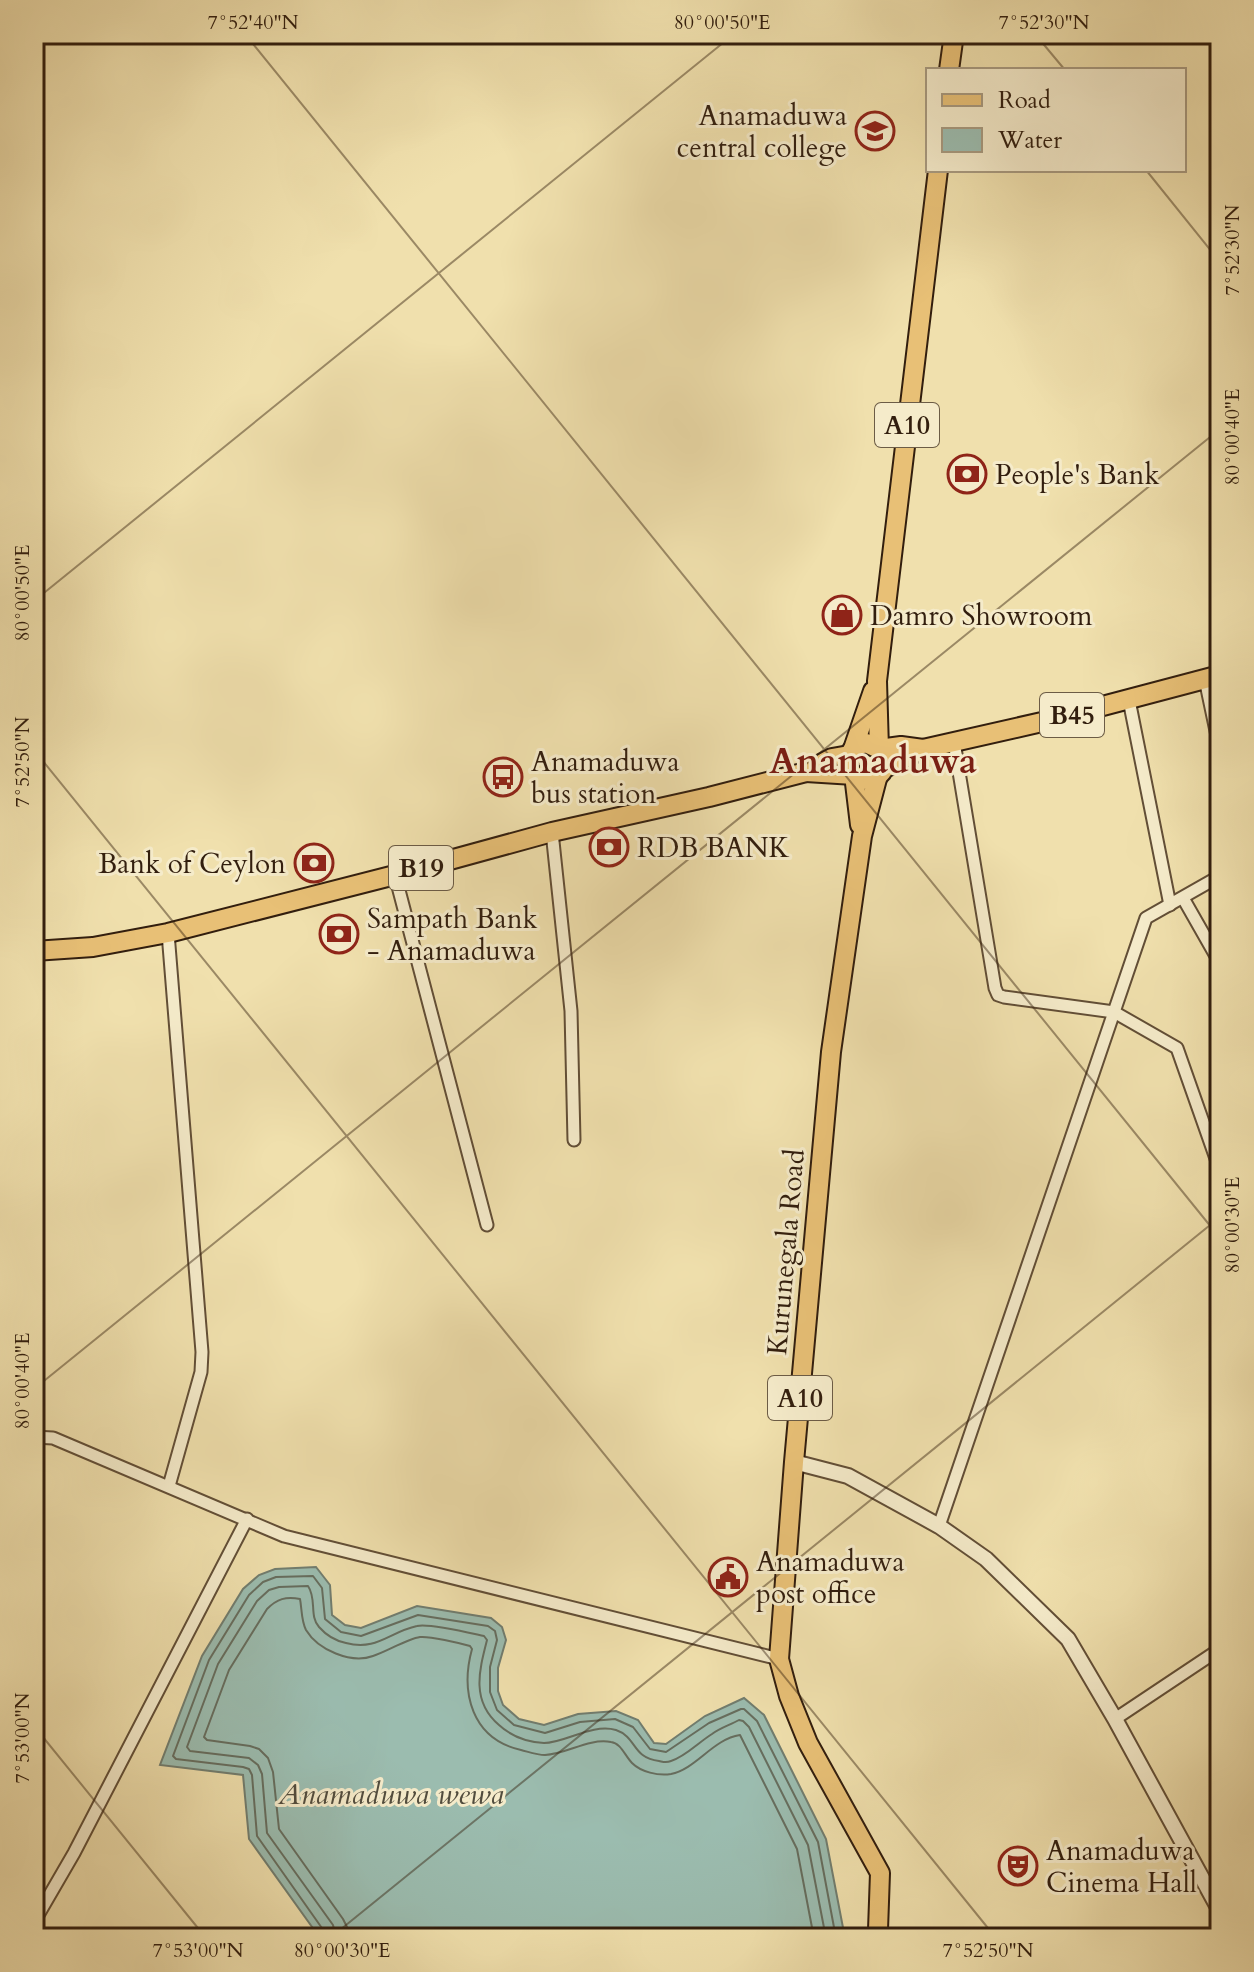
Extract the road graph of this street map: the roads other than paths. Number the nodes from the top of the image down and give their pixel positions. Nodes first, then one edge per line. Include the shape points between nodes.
1 (954, 34) edge
2 (949, 68) edge
3 (938, 172) edge
4 (1212, 677) edge
5 (877, 681) junction
6 (1129, 700) junction
7 (954, 742) junction
8 (879, 749) junction
9 (923, 749) junction
10 (1220, 750) edge
11 (851, 752) junction
12 (806, 772) junction
13 (881, 772) junction
14 (854, 775) junction
15 (552, 832) junction
16 (862, 836) junction
17 (395, 875) junction
18 (1220, 876) edge
19 (1183, 898) junction
20 (1170, 905) junction
21 (168, 933) junction
22 (34, 951) edge
23 (1220, 963) edge
24 (1114, 1012) junction
25 (574, 1140) dead end
26 (1220, 1170) edge
27 (487, 1225) dead end
28 (34, 1437) edge
29 (794, 1462) junction
30 (169, 1486) junction
31 (247, 1519) junction
32 (939, 1526) junction
33 (1220, 1649) edge
34 (779, 1659) junction
35 (1115, 1719) junction
36 (1220, 1911) edge
37 (34, 1922) edge
38 (874, 1938) edge

1 - 2 main road
3 - 5 main road, A10
4 - 6 main road, B45
4 - 10 street
5 - 8 main road, A10
5 - 11 main road, A10
6 - 7 main road, B45
6 - 20 street
7 - 9 main road, B45
7 - 24 street via 998,995
8 - 9 main road, B45
8 - 11 main road via 866,743
8 - 13 main road
9 - 13 main road, B45
11 - 12 main road, B19
11 - 14 main road via 849,769
12 - 14 main road, B19
12 - 15 main road, B19
13 - 14 main road via 869,780
13 - 16 main road, Kurunegala Road / A10
14 - 16 main road, Kurunegala Road / A10
15 - 17 main road, B19
15 - 25 street via 571,1011
16 - 29 main road, Kurunegala Road / A10 via 831,1052
17 - 21 main road, B19
17 - 27 street
18 - 19 street
19 - 20 street
19 - 23 street
20 - 24 street via 1146,918
21 - 22 main road, B19
21 - 30 street via 202,1352
24 - 26 street via 1177,1048
24 - 32 street
28 - 30 street via 53,1438
29 - 32 street via 848,1476
29 - 34 main road, Kurunegala Road / A10
30 - 31 street
31 - 34 street via 284,1536
31 - 37 street
32 - 35 street via 986,1559 1068,1639
33 - 35 street
34 - 38 main road, Kurunegala Road / A10 via 808,1743 880,1873
35 - 36 street

